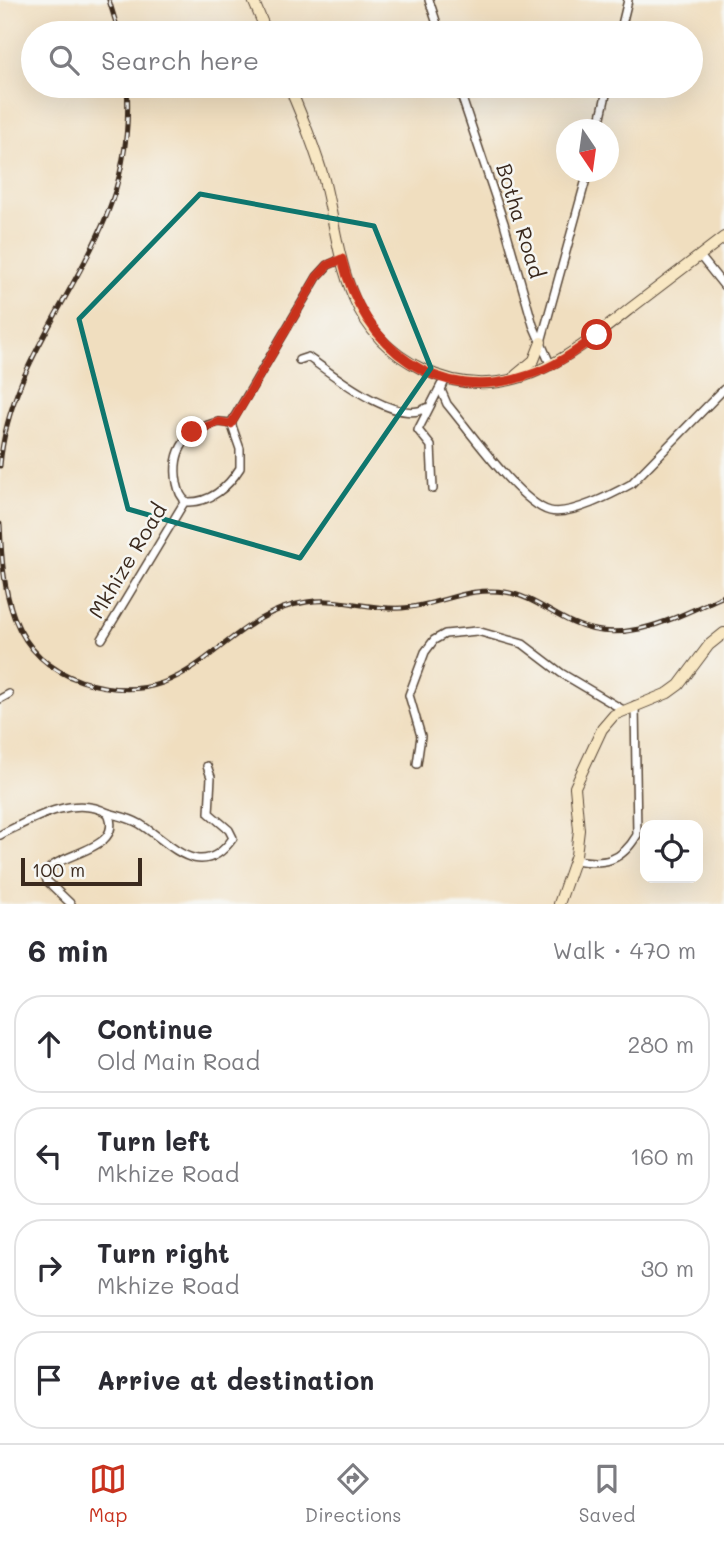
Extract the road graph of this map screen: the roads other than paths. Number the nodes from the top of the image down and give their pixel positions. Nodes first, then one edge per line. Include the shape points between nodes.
1 (253, 0) edge
2 (429, 0) edge
3 (628, 0) edge
4 (262, 21) edge
5 (436, 21) edge
6 (623, 21) edge
7 (293, 98) edge
8 (462, 98) edge
9 (605, 98) edge
10 (600, 119) edge
11 (585, 182) edge
12 (724, 237) edge
13 (700, 256) junction
14 (342, 259) junction
15 (724, 286) edge
16 (541, 342) junction
17 (299, 360) dead end
18 (551, 366) junction
19 (445, 378) junction
20 (500, 383) junction
21 (724, 389) edge
22 (426, 408) junction
23 (231, 424) junction
24 (433, 489) dead end
25 (185, 501) junction
26 (724, 633) edge
27 (102, 639) dead end
28 (9, 694) dead end
29 (0, 699) edge
30 (635, 705) junction
31 (625, 710) junction
32 (417, 764) dead end
33 (207, 766) dead end
34 (108, 813) junction
35 (0, 835) edge
36 (575, 860) junction
37 (71, 904) edge
38 (559, 904) edge

1 - 4 main road
2 - 5 street
3 - 6 street
7 - 14 main road via 323,179
8 - 16 street, Botha Road
9 - 10 street
11 - 16 street
12 - 13 main road
13 - 15 street
13 - 18 main road
14 - 19 main road via 354,299 377,335 403,359
14 - 23 street via 317,277
16 - 18 street, Botha Road
16 - 20 main road via 530,366
17 - 22 street via 308,357 368,399 413,411
18 - 20 main road
19 - 20 main road
19 - 21 street via 441,390 447,404 526,498 560,512 631,484
19 - 22 street
22 - 24 street via 418,430 431,446
23 - 25 street, Mkhize Road via 240,449 240,468 223,489 194,503
23 - 25 street, Mkhize Road via 206,425 180,446 176,475
25 - 27 street, Mkhize Road
26 - 30 main road via 679,685
28 - 29 street
30 - 31 main road
30 - 36 street via 637,835 606,863
31 - 32 street via 561,673 523,644 477,631 445,634 425,653 409,695 421,736
31 - 36 main road via 609,720 579,776 574,797 579,830
33 - 34 street via 211,777 209,813 233,838 208,858 190,858 138,823
34 - 35 street via 86,806 67,807
34 - 37 street via 110,835 103,842 45,873 47,881
36 - 38 main road

